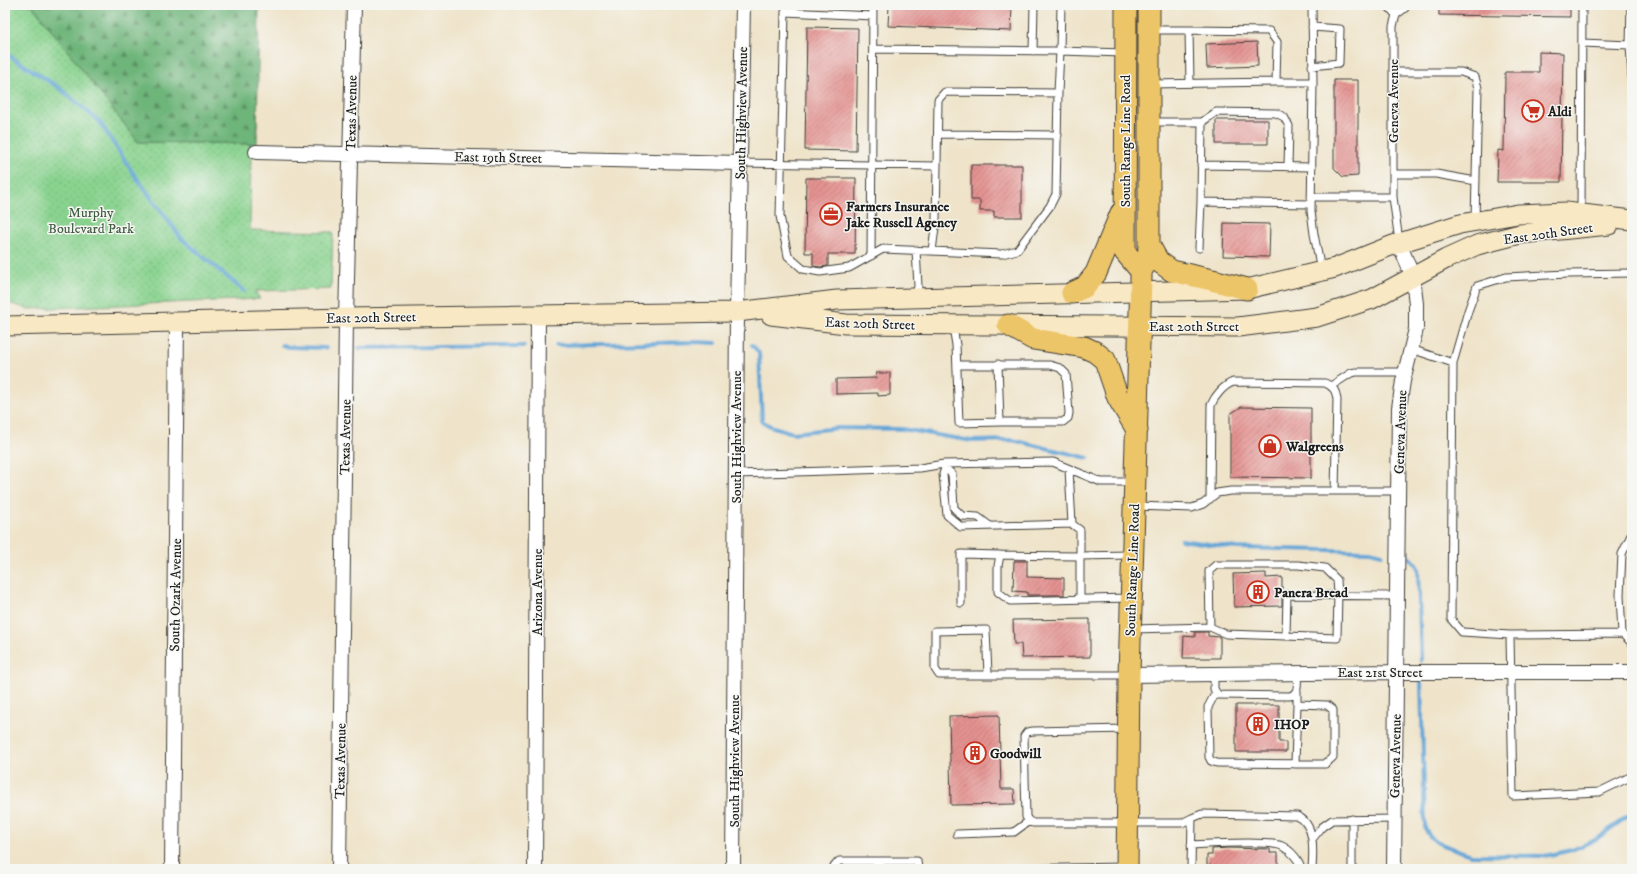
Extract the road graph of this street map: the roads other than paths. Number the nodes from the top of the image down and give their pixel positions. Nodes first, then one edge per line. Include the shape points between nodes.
1 (354, 5) edge
2 (743, 5) edge
3 (873, 5) edge
4 (1034, 5) edge
5 (1060, 5) edge
6 (1126, 5) edge
7 (1149, 5) edge
8 (1312, 5) edge
9 (1387, 5) edge
10 (1406, 5) edge
11 (1582, 5) edge
12 (1632, 5) edge
13 (786, 9) edge
14 (1396, 15) junction
15 (873, 16) junction
16 (1312, 27) junction
17 (1150, 30) junction
18 (1189, 30) junction
19 (1582, 43) junction
20 (1631, 45) edge
21 (873, 49) junction
22 (1033, 51) junction
23 (1060, 51) junction
24 (1126, 53) junction
25 (1312, 66) junction
26 (1393, 72) junction
27 (1632, 77) edge
28 (1276, 82) junction
29 (1313, 82) junction
30 (1190, 83) junction
31 (1150, 84) junction
32 (1058, 94) junction
33 (1150, 122) junction
34 (1202, 122) junction
35 (938, 134) junction
36 (1058, 135) junction
37 (256, 152) dead end
38 (350, 154) junction
39 (740, 163) junction
40 (781, 163) junction
41 (872, 165) junction
42 (1201, 165) junction
43 (937, 166) junction
44 (1288, 167) junction
45 (1312, 167) junction
46 (1393, 174) junction
47 (1476, 182) junction
48 (1393, 197) junction
49 (1311, 201) junction
50 (1200, 202) junction
51 (1125, 205) junction
52 (1581, 214) junction
53 (1632, 220) edge
54 (1475, 222) junction
55 (1632, 223) edge
56 (1399, 243) junction
57 (1149, 246) junction
58 (1199, 248) dead end
59 (916, 250) junction
60 (932, 251) junction
61 (870, 256) junction
62 (1140, 271) junction
63 (1321, 271) junction
64 (1632, 273) edge
65 (1413, 277) junction
66 (1247, 289) junction
67 (1141, 292) junction
68 (1072, 294) junction
69 (916, 297) junction
70 (737, 312) junction
71 (538, 314) junction
72 (346, 318) junction
73 (178, 322) junction
74 (953, 325) junction
75 (1008, 325) junction
76 (5, 326) edge
77 (1140, 326) junction
78 (1411, 349) junction
79 (1454, 363) junction
80 (957, 364) junction
81 (998, 364) junction
82 (1406, 372) junction
83 (1331, 386) junction
84 (1000, 422) junction
85 (1137, 430) junction
86 (944, 466) junction
87 (1068, 469) junction
88 (736, 474) junction
89 (1135, 482) junction
90 (1336, 491) junction
91 (1398, 491) junction
92 (1210, 499) junction
93 (1134, 506) junction
94 (1072, 524) junction
95 (990, 526) junction
96 (1632, 533) edge
97 (1000, 554) junction
98 (1133, 555) junction
99 (1080, 556) junction
100 (1338, 594) junction
101 (1396, 596) junction
102 (1131, 598) junction
103 (1080, 599) junction
104 (960, 603) dead end
105 (1210, 627) junction
106 (1131, 629) junction
107 (1622, 634) junction
108 (1510, 635) junction
109 (1286, 636) junction
110 (1632, 643) edge
111 (1396, 672) junction
112 (1510, 672) junction
113 (1632, 672) edge
114 (1297, 673) junction
115 (988, 674) junction
116 (1214, 674) junction
117 (1129, 675) junction
118 (1297, 691) junction
119 (1216, 692) junction
120 (1297, 704) junction
121 (1128, 728) junction
122 (1296, 764) junction
123 (1632, 776) edge
124 (1192, 818) junction
125 (1352, 819) junction
126 (1394, 819) junction
127 (1029, 821) junction
128 (1128, 822) junction
129 (957, 834) dead end
130 (1313, 838) junction
131 (1192, 845) junction
132 (1127, 868) edge
133 (172, 869) edge
134 (339, 869) edge
135 (535, 869) edge
136 (733, 869) edge
137 (832, 869) edge
138 (918, 869) edge
139 (1009, 869) edge
140 (1073, 869) edge
141 (1191, 869) edge
142 (1301, 869) edge
143 (1312, 869) edge
144 (1352, 869) edge
145 (1394, 869) edge

1 - 38 street, Texas Avenue
2 - 39 street, South Highview Avenue
3 - 15 lane
4 - 22 lane
5 - 23 lane
6 - 24 main road, South Range Line Road
7 - 17 main road, South Range Line Road
8 - 16 lane
9 - 14 lane
10 - 14 lane
11 - 19 lane
12 - 20 lane
13 - 15 lane
13 - 40 lane
14 - 26 lane, Geneva Avenue
15 - 21 lane
16 - 25 lane
16 - 25 lane via 1340,29 1340,63
17 - 18 lane
17 - 31 main road, South Range Line Road
18 - 28 lane via 1269,31 1277,42
18 - 30 lane
19 - 20 lane
19 - 52 lane
20 - 27 lane
21 - 22 lane
21 - 41 lane
22 - 23 lane
23 - 24 lane
23 - 32 lane
24 - 51 main road, South Range Line Road
25 - 29 lane
26 - 46 lane, Geneva Avenue
26 - 47 lane via 1461,72 1475,77 1478,88
28 - 29 lane
28 - 30 lane
29 - 45 lane
30 - 31 lane
31 - 33 main road, South Range Line Road
32 - 35 lane via 945,92 938,100
32 - 36 lane
33 - 34 lane
33 - 57 main road, South Range Line Road
34 - 42 lane
34 - 44 lane via 1216,112 1276,114 1284,117 1289,126
35 - 36 lane
35 - 43 lane
36 - 60 lane via 1056,194 1017,250 1002,254
37 - 38 street, East 19th Street
38 - 39 street, East 19th Street
38 - 72 street, Texas Avenue
39 - 40 lane
39 - 70 street, South Highview Avenue
40 - 41 lane
40 - 61 lane via 780,216 788,256 803,269 820,272 849,268
41 - 43 lane
41 - 61 lane
42 - 44 lane
42 - 50 lane
43 - 60 lane via 936,220
44 - 45 lane
45 - 49 lane
46 - 47 lane via 1436,174
46 - 48 lane, Geneva Avenue
47 - 54 lane
48 - 49 lane
48 - 56 lane, Geneva Avenue
49 - 50 lane
49 - 63 lane
50 - 58 lane
51 - 62 main road, South Range Line Road via 1125,252
51 - 68 main road via 1096,273 1085,287
52 - 53 main road, East 20th Street
52 - 54 main road, East 20th Street via 1518,214
54 - 56 main road, East 20th Street via 1460,224
55 - 65 main road, East 20th Street via 1520,234 1477,246
56 - 63 main road, East 20th Street
56 - 65 street, Geneva Avenue
57 - 62 main road, South Range Line Road via 1148,260
57 - 66 main road via 1158,261 1172,271
59 - 60 lane
59 - 61 lane via 883,249
59 - 69 lane
62 - 67 main road, South Range Line Road
63 - 66 main road, East 20th Street
64 - 79 lane via 1506,277 1477,286
65 - 77 main road, East 20th Street via 1372,299 1317,317 1238,327
65 - 78 street, Geneva Avenue via 1416,329
66 - 67 main road, East 20th Street
67 - 68 main road, East 20th Street
67 - 77 main road, South Range Line Road
68 - 69 main road, East 20th Street
69 - 70 main road, East 20th Street via 838,300
70 - 71 main road, East 20th Street
70 - 74 main road, East 20th Street via 846,324
70 - 88 street, South Highview Avenue
71 - 72 main road, East 20th Street
71 - 135 street, Arizona Avenue
72 - 73 main road, East 20th Street
72 - 134 street, Texas Avenue
73 - 76 main road, East 20th Street
73 - 133 street, South Ozark Avenue
74 - 75 main road, East 20th Street
74 - 80 lane
75 - 77 main road, East 20th Street
75 - 85 main road via 1034,339 1084,347 1095,352 1104,360 1118,398
77 - 85 main road, South Range Line Road
78 - 79 lane
78 - 82 street, Geneva Avenue
79 - 108 lane via 1451,620 1462,632
80 - 81 lane
80 - 84 lane via 960,423
81 - 84 lane
81 - 84 lane via 1050,365 1060,368 1066,374 1069,413 1064,422
82 - 83 lane via 1356,372
82 - 91 street, Geneva Avenue via 1399,408
83 - 90 lane via 1336,392 1337,400
83 - 92 lane via 1325,383 1227,384 1211,405
85 - 89 main road, South Range Line Road
86 - 87 lane via 1053,462
86 - 88 lane
86 - 95 lane via 952,474 954,508 962,516 978,517
86 - 95 lane via 947,515 961,527
87 - 89 lane via 1101,482
87 - 94 lane
88 - 136 street, South Highview Avenue
89 - 93 main road, South Range Line Road
90 - 91 lane
90 - 92 lane via 1231,491 1217,493
91 - 101 street, Geneva Avenue
92 - 93 lane via 1192,508
93 - 98 main road, South Range Line Road
94 - 95 lane
94 - 99 lane via 1080,530
96 - 107 lane via 1622,554
97 - 99 lane
97 - 103 lane via 998,592 1010,601
97 - 104 lane via 961,554
98 - 99 lane
98 - 102 main road, South Range Line Road
99 - 103 lane
100 - 101 lane
100 - 105 lane via 1336,580 1325,568 1298,565 1216,565 1209,571
100 - 109 lane via 1287,595
100 - 109 lane via 1337,638
101 - 111 street, Geneva Avenue
102 - 103 lane
102 - 106 main road, South Range Line Road
105 - 106 lane
105 - 109 lane via 1226,634
106 - 117 main road, South Range Line Road
107 - 108 lane
107 - 110 lane
108 - 112 lane
111 - 112 street, East 21st Street
111 - 114 street, East 21st Street
111 - 126 street, Geneva Avenue
112 - 113 street, East 21st Street
112 - 123 lane via 1513,796 1599,792
114 - 116 street, East 21st Street
114 - 118 lane
115 - 115 lane via 939,675 935,669 935,631 986,630
115 - 117 lane
116 - 117 street, East 21st Street
116 - 119 lane
117 - 121 main road, South Range Line Road
118 - 119 lane via 1290,696 1218,695
118 - 120 lane
119 - 122 lane via 1208,707 1209,757 1212,761
120 - 122 lane
120 - 122 lane via 1327,705 1333,710 1333,758 1325,764
121 - 127 lane via 1027,732 1024,736 1026,816
121 - 128 main road, South Range Line Road
124 - 128 lane via 1182,824
124 - 130 lane via 1202,814 1297,816 1301,818
124 - 131 lane
125 - 126 lane
125 - 130 lane via 1332,820
125 - 144 lane
126 - 145 street, Geneva Avenue
127 - 128 lane
127 - 129 lane via 1014,832
128 - 132 main road, South Range Line Road
130 - 143 lane
131 - 141 lane
131 - 142 lane via 1268,843 1282,846 1298,858
132 - 140 lane
137 - 138 lane via 839,861 917,861
139 - 140 lane

